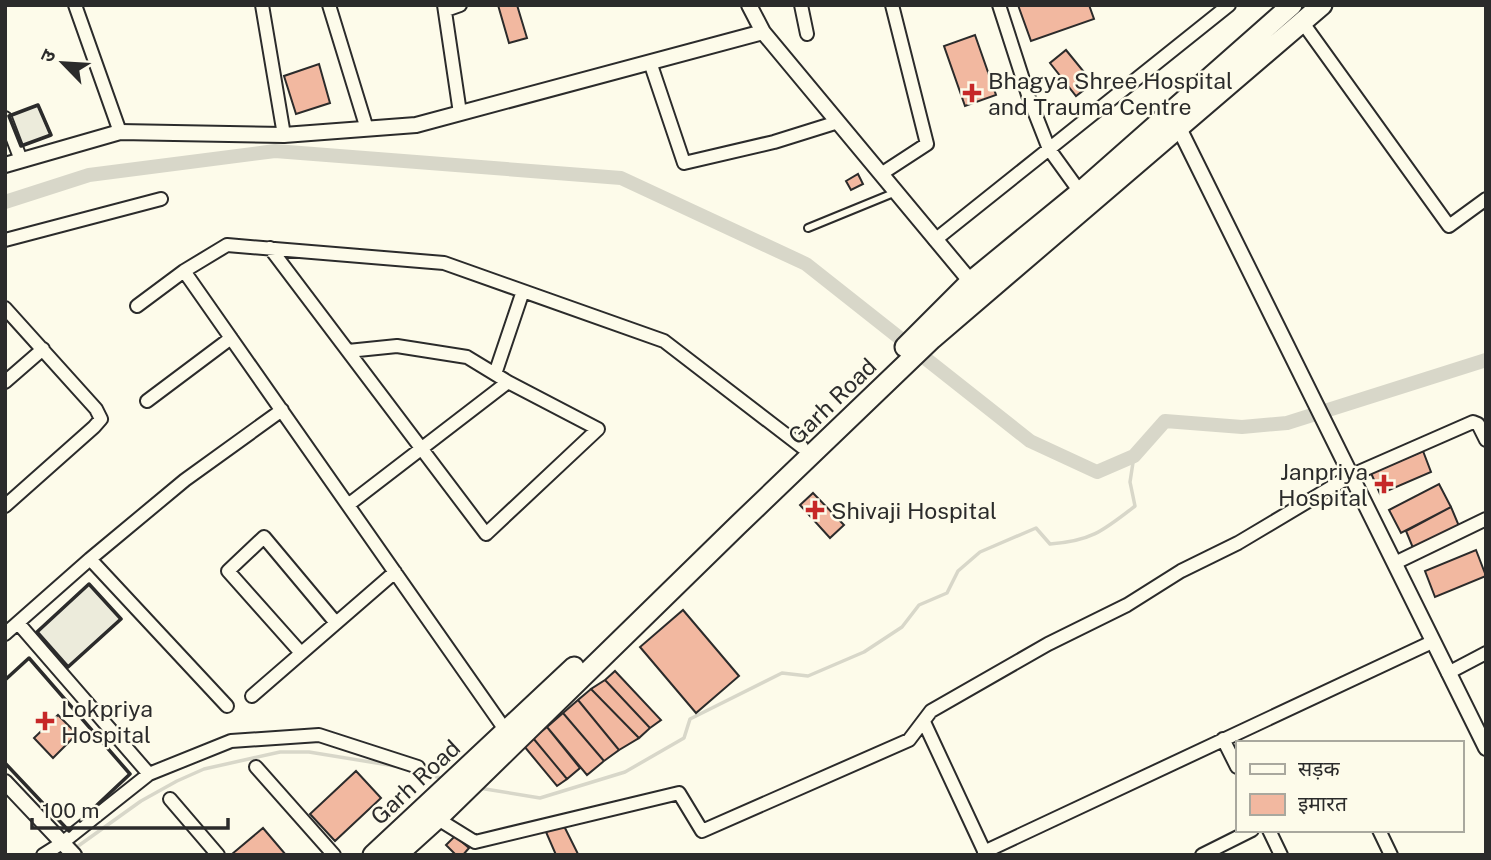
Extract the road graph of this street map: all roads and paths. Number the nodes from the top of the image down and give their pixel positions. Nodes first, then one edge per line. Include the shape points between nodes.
1 (75, 5) edge
2 (262, 5) edge
3 (329, 5) edge
4 (460, 5) edge
5 (749, 5) edge
6 (801, 5) edge
7 (892, 5) edge
8 (999, 5) edge
9 (1229, 5) edge
10 (1322, 5) edge
11 (445, 8) edge
12 (1284, 8) edge
13 (1300, 26) junction
14 (763, 32) junction
15 (807, 34) dead end
16 (650, 62) junction
17 (460, 113) junction
18 (5, 118) edge
19 (1175, 120) junction
20 (838, 122) junction
21 (367, 129) junction
22 (120, 132) junction
23 (284, 135) junction
24 (1049, 149) junction
25 (21, 160) junction
26 (5, 165) edge
27 (881, 174) junction
28 (896, 192) junction
29 (1080, 192) junction
30 (161, 199) dead end
31 (1486, 200) edge
32 (808, 228) dead end
33 (5, 240) edge
34 (935, 240) junction
35 (270, 248) junction
36 (184, 271) junction
37 (977, 289) junction
38 (523, 291) junction
39 (137, 306) dead end
40 (5, 309) edge
41 (231, 338) junction
42 (43, 349) junction
43 (348, 351) junction
44 (889, 372) junction
45 (495, 374) junction
46 (5, 382) edge
47 (508, 382) junction
48 (147, 401) dead end
49 (282, 410) junction
50 (1486, 440) edge
51 (802, 447) junction
52 (421, 448) junction
53 (1352, 475) junction
54 (348, 505) junction
55 (5, 506) edge
56 (1486, 519) edge
57 (734, 521) junction
58 (90, 559) junction
59 (1395, 563) junction
60 (395, 572) junction
61 (18, 623) junction
62 (336, 623) junction
63 (5, 634) edge
64 (1432, 642) junction
65 (301, 653) junction
66 (1486, 653) edge
67 (1448, 673) junction
68 (252, 696) dead end
69 (228, 706) dead end
70 (924, 722) junction
71 (511, 737) junction
72 (1223, 739) junction
73 (1486, 748) edge
74 (1236, 765) edge
75 (418, 766) dead end
76 (256, 767) dead end
77 (149, 774) junction
78 (5, 782) edge
79 (170, 799) dead end
80 (434, 810) junction
81 (1248, 832) edge
82 (1270, 832) edge
83 (1380, 832) edge
84 (475, 842) junction
85 (62, 843) junction
86 (985, 853) edge
87 (43, 855) edge
88 (74, 855) edge
89 (218, 855) edge
90 (334, 855) edge
91 (373, 855) edge
92 (397, 855) edge
93 (485, 855) edge
94 (1202, 855) edge
95 (1281, 855) edge
96 (1391, 855) edge

1 - 22 street
2 - 23 street
3 - 21 street
4 - 11 street
5 - 14 street
6 - 15 street
7 - 27 street via 927,144
8 - 24 street
9 - 24 street
10 - 13 main road, Garh Road
11 - 17 street
12 - 13 street
12 - 19 main road, Garh Road
13 - 19 main road, Garh Road
13 - 31 street via 1449,226
14 - 16 street
14 - 20 street
16 - 17 street
16 - 20 street via 684,163
17 - 21 street via 416,125
18 - 25 street
19 - 29 main road, Garh Road
19 - 37 main road, Garh Road
19 - 53 street
20 - 27 street
21 - 23 street
22 - 23 street
22 - 25 street
24 - 29 street
24 - 34 street
25 - 26 street
27 - 28 street
28 - 32 lane
28 - 34 street
29 - 37 main road, Garh Road
30 - 33 street
34 - 37 street
35 - 36 street via 227,245
35 - 38 street via 444,263
35 - 43 street
36 - 39 street
36 - 41 street
37 - 44 main road, Garh Road
38 - 45 street
38 - 51 street via 664,341
40 - 42 street
41 - 48 street
41 - 49 street
42 - 46 street
42 - 55 street via 101,419
43 - 45 street via 397,346 467,357
43 - 52 street
44 - 51 main road, Garh Road
44 - 57 main road, Garh Road
45 - 47 street
47 - 52 street
47 - 52 street via 598,429 486,534
49 - 54 street
49 - 58 street
50 - 53 street via 1473,422
51 - 57 main road, Garh Road
52 - 54 street
53 - 59 street
53 - 70 street via 1238,543 931,711
54 - 60 street
56 - 59 street
57 - 71 main road, Garh Road
58 - 61 street
58 - 69 street
59 - 64 street
60 - 62 street
60 - 71 street
61 - 63 street
61 - 77 street
62 - 65 street
62 - 65 street via 264,537 228,571
64 - 67 street
64 - 72 street
65 - 68 street
66 - 67 street
67 - 73 street
70 - 84 street via 909,740 702,831 679,793
70 - 86 street
71 - 80 main road, Garh Road
72 - 74 street
72 - 86 street
75 - 77 street via 319,735 232,741
76 - 90 street
77 - 85 street
78 - 85 street
79 - 89 street
80 - 84 street
80 - 91 main road, Garh Road
80 - 92 main road, Garh Road
81 - 94 street
82 - 95 street
83 - 96 street
84 - 93 street
85 - 87 street
85 - 88 street

